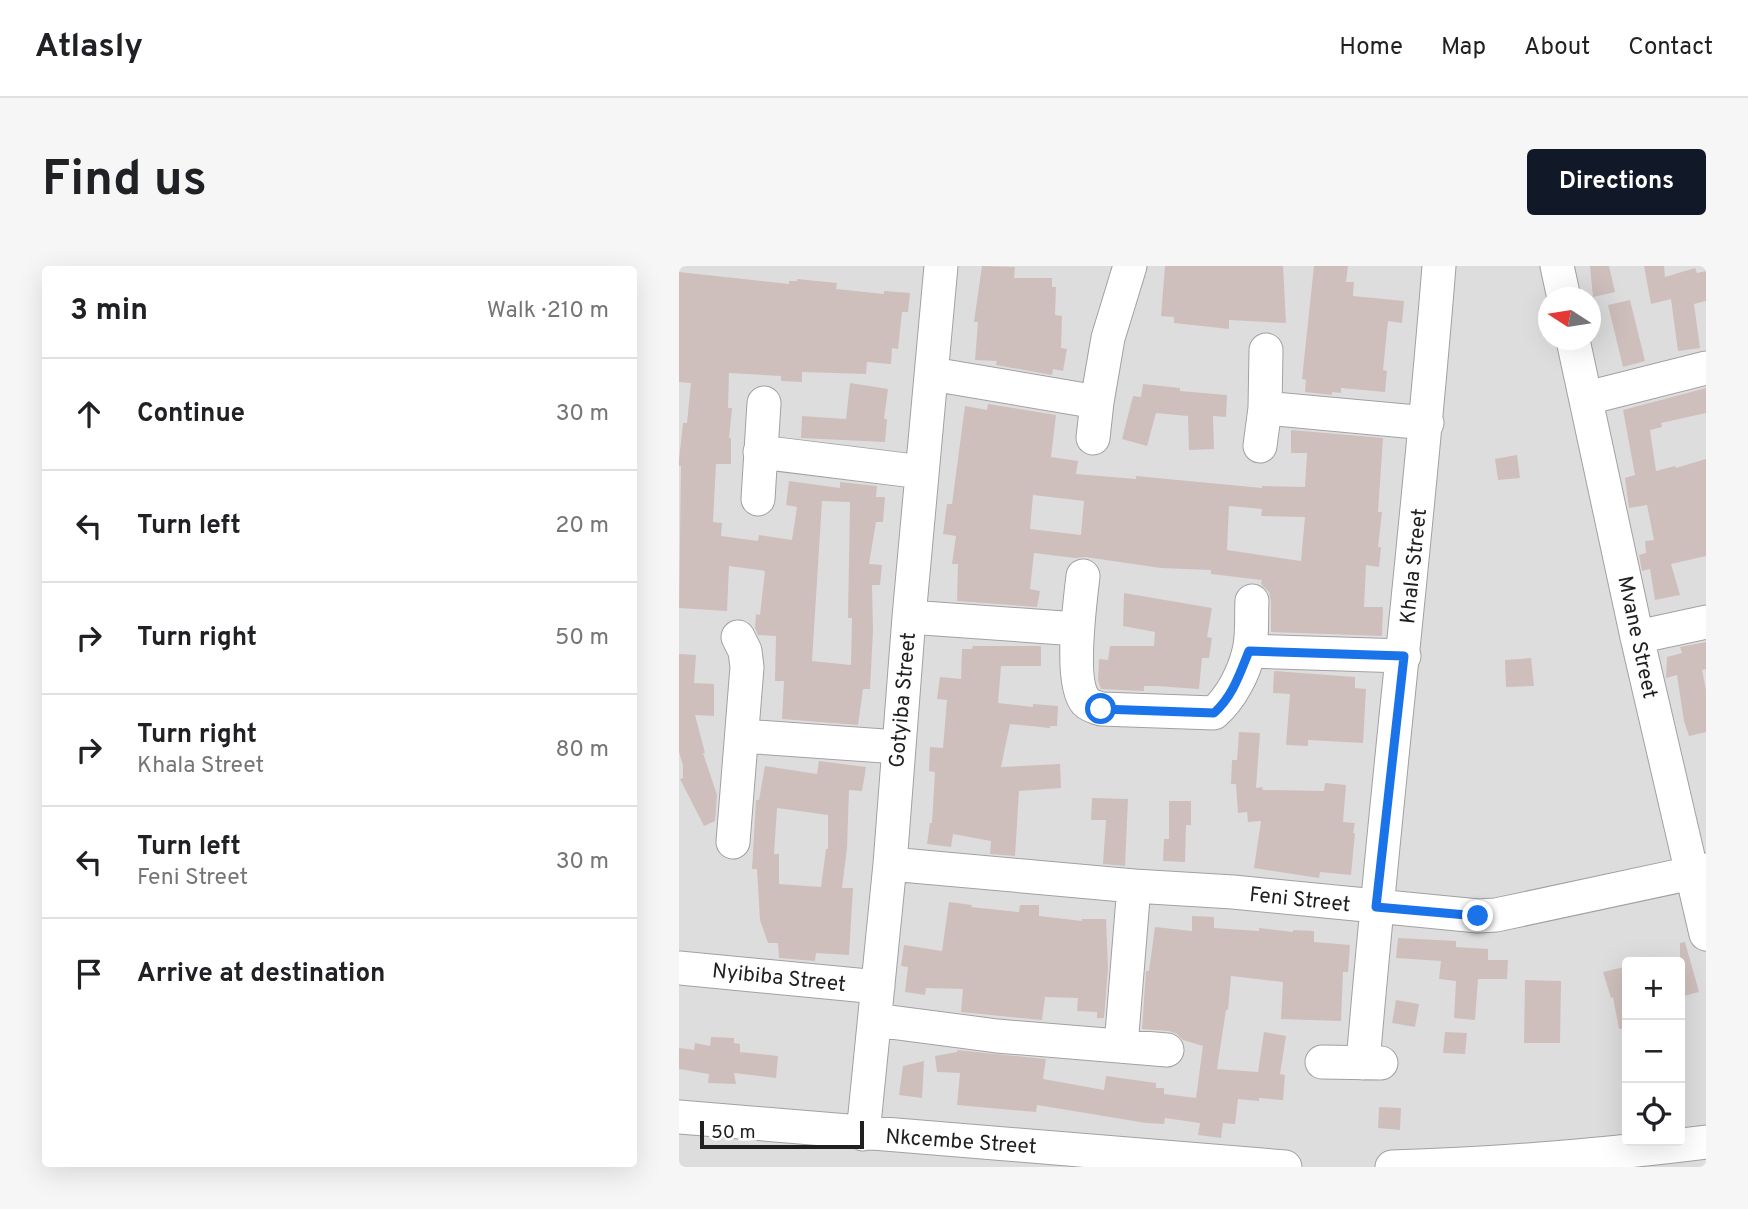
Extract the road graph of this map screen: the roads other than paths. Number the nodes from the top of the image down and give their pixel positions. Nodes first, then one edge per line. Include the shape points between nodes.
1 (941, 266) edge
2 (1130, 266) edge
3 (1439, 266) edge
4 (1556, 266) edge
5 (1561, 287) edge
6 (1266, 350) dead end
7 (1575, 350) edge
8 (1706, 368) edge
9 (932, 374) junction
10 (1587, 398) junction
11 (1097, 402) junction
12 (764, 403) dead end
13 (1265, 408) junction
14 (1427, 423) junction
15 (1093, 438) dead end
16 (1260, 446) dead end
17 (760, 452) junction
18 (922, 472) junction
19 (758, 499) dead end
20 (1083, 576) dead end
21 (1252, 601) dead end
22 (909, 617) junction
23 (1706, 622) edge
24 (1077, 629) junction
25 (738, 637) dead end
26 (1637, 637) junction
27 (1249, 651) junction
28 (1404, 656) junction
29 (743, 736) junction
30 (898, 747) junction
31 (733, 842) dead end
32 (890, 864) junction
33 (1698, 872) edge
34 (1134, 886) junction
35 (1376, 907) junction
36 (1706, 934) edge
37 (679, 968) edge
38 (878, 987) junction
39 (875, 1020) junction
40 (1121, 1046) junction
41 (1167, 1050) dead end
42 (1322, 1062) dead end
43 (679, 1117) edge
44 (863, 1134) junction
45 (1706, 1142) edge
46 (949, 1153) edge
47 (1285, 1167) edge
48 (1392, 1167) edge

1 - 9 street, Gotyiba Street
2 - 11 street via 1108,338
3 - 14 street, Khala Street
4 - 5 street
6 - 13 street
7 - 10 street, Mvane Street
8 - 10 street
9 - 11 street
9 - 18 street, Gotyiba Street
10 - 26 street, Mvane Street
11 - 15 street
12 - 17 street
13 - 14 street
13 - 16 street
14 - 28 street, Khala Street
17 - 18 street
17 - 19 street
18 - 22 street, Gotyiba Street
20 - 24 street
21 - 27 street
22 - 24 street
22 - 30 street, Gotyiba Street
23 - 26 street
24 - 27 street via 1079,687 1086,702 1101,709 1214,713 1234,688
25 - 29 street via 747,667
26 - 33 street, Mvane Street
27 - 28 street
28 - 35 street, Khala Street
29 - 30 street
29 - 31 street
30 - 32 street, Gotyiba Street
32 - 34 street, Feni Street
32 - 38 street, Gotyiba Street
33 - 35 street, Feni Street via 1496,915
33 - 36 street, Mvane Street
34 - 35 street, Feni Street
34 - 40 street
35 - 42 street, Khala Street via 1372,1063
37 - 38 street, Nyibiba Street
38 - 39 street, Gotyiba Street
39 - 40 street
39 - 44 street, Gotyiba Street
40 - 41 street
43 - 44 street, Nkcembe Street
44 - 46 street, Nkcembe Street
45 - 48 street via 1510,1162
46 - 47 street, Nkcembe Street

